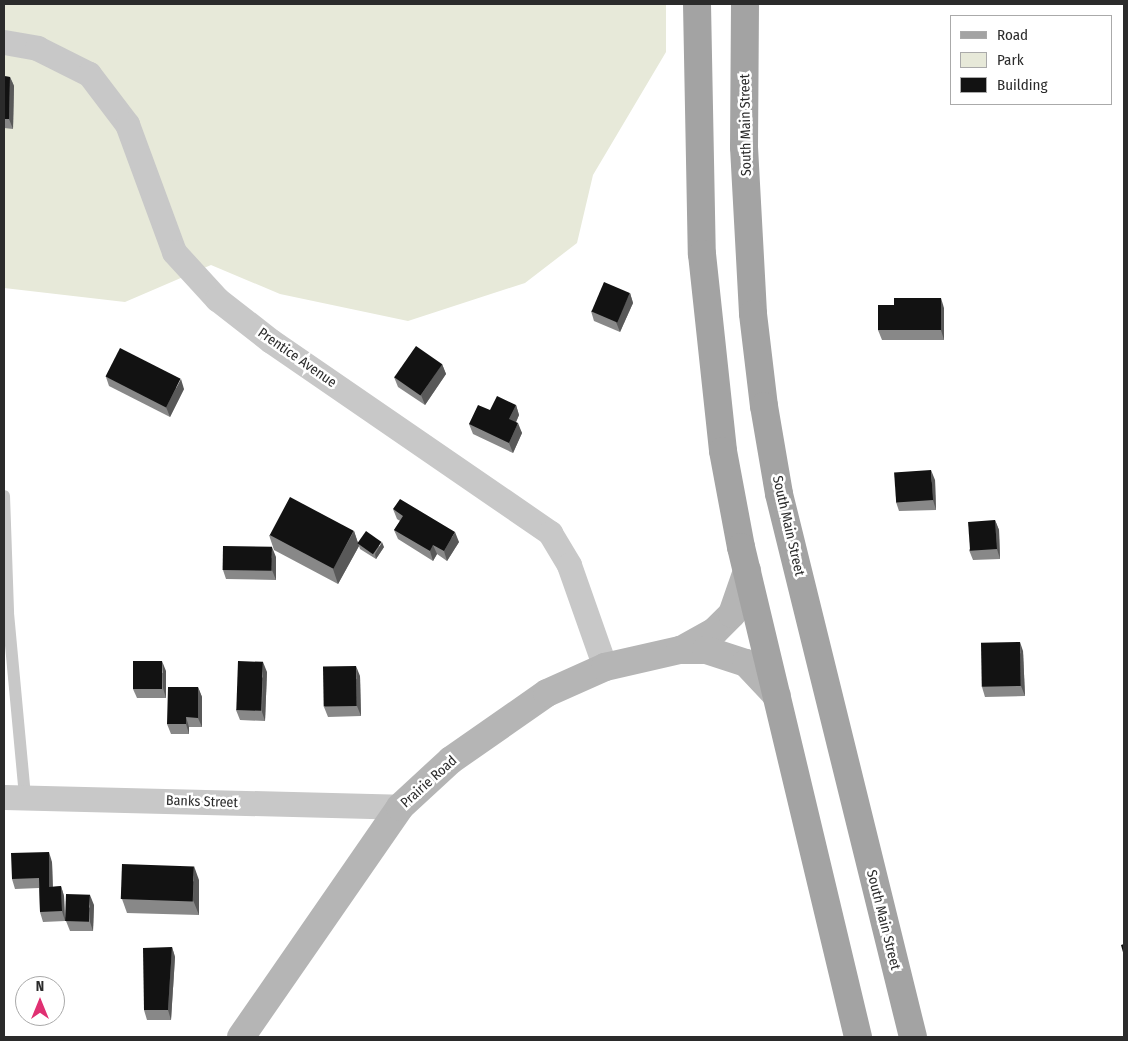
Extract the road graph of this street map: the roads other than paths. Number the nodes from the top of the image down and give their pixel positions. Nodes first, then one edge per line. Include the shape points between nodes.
1 (697, 4) edge
2 (745, 4) edge
3 (4, 42) edge
4 (4, 496) edge
5 (747, 571) junction
6 (680, 650) junction
7 (605, 667) junction
8 (777, 696) junction
9 (14, 797) edge
10 (400, 807) junction
11 (241, 1037) edge
12 (858, 1037) edge
13 (913, 1037) edge

1 - 5 main road via 702,254 723,451
2 - 13 main road, South Main Street via 744,147 753,314 764,406 779,494
3 - 7 street, Prentice Avenue via 37,48 90,74 127,124 174,252 217,299 270,341 550,533 569,565
4 - 9 lane
5 - 6 street, Prairie Road via 732,614 714,632
5 - 8 main road
6 - 7 street, Prairie Road
6 - 8 street, Prairie Road via 706,650 746,663
7 - 10 street, Prairie Road via 547,693 498,726
8 - 12 main road
9 - 10 street, Banks Street
10 - 11 street, Prairie Road

